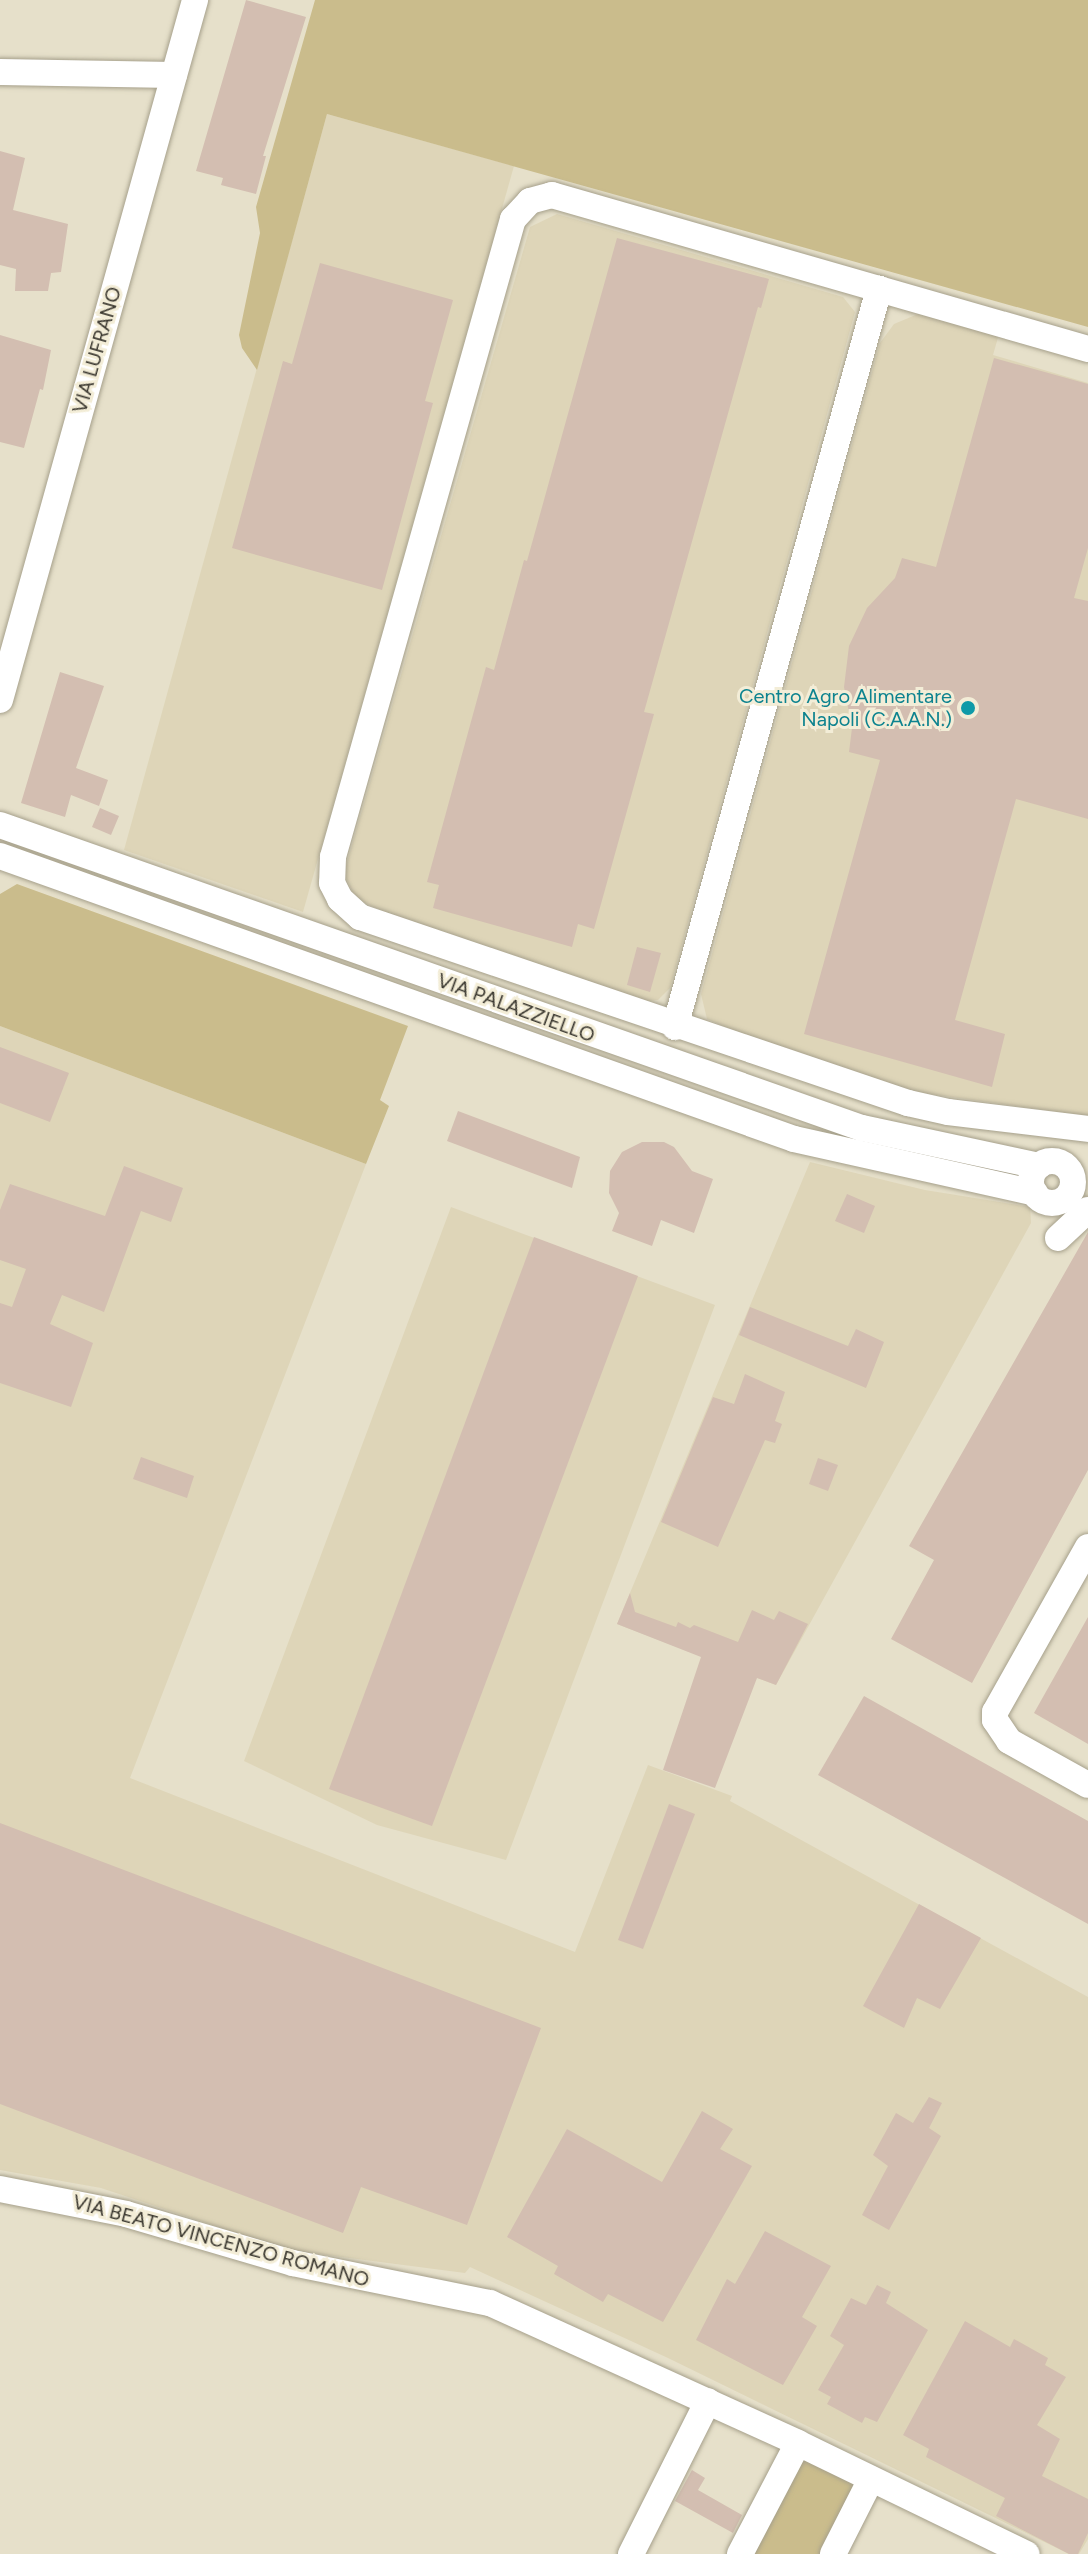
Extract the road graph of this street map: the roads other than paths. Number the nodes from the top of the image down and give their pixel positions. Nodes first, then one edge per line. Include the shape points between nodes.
1 (195, 0) edge
2 (0, 72) edge
3 (174, 75) junction
4 (879, 289) junction
5 (1088, 349) edge
6 (0, 700) edge
7 (0, 825) edge
8 (0, 856) edge
9 (675, 1027) junction
10 (1088, 1129) edge
11 (1039, 1166) junction
12 (1078, 1168) edge
13 (1063, 1199) edge
14 (1058, 1238) dead end
15 (1088, 1547) edge
16 (1088, 1785) edge
17 (0, 2189) edge
18 (708, 2401) junction
19 (798, 2443) junction
20 (871, 2479) junction
21 (1012, 2551) edge
22 (631, 2554) edge
23 (740, 2554) edge
24 (833, 2554) edge

1 - 3 street, VIA LUFRANO
2 - 3 street
3 - 6 street, VIA LUFRANO
4 - 5 street
4 - 9 street
4 - 9 street via 552,195 530,201 513,219 333,857 332,883 360,917
7 - 11 street, VIA PALAZZIELLO via 862,1128
8 - 13 street, VIA PALAZZIELLO via 794,1139
9 - 10 street via 908,1103
11 - 12 street, VIA PALAZZIELLO via 1057,1162
11 - 13 street via 1032,1179
12 - 13 street
13 - 14 street
15 - 16 street via 995,1720 1009,1741
17 - 18 street, VIA BEATO VINCENZO ROMANO via 126,2214 293,2263 490,2303
18 - 19 street, VIA BEATO VINCENZO ROMANO
18 - 22 street
19 - 20 street, VIA BEATO VINCENZO ROMANO
19 - 23 street
20 - 21 street, VIA BEATO VINCENZO ROMANO
20 - 24 street

